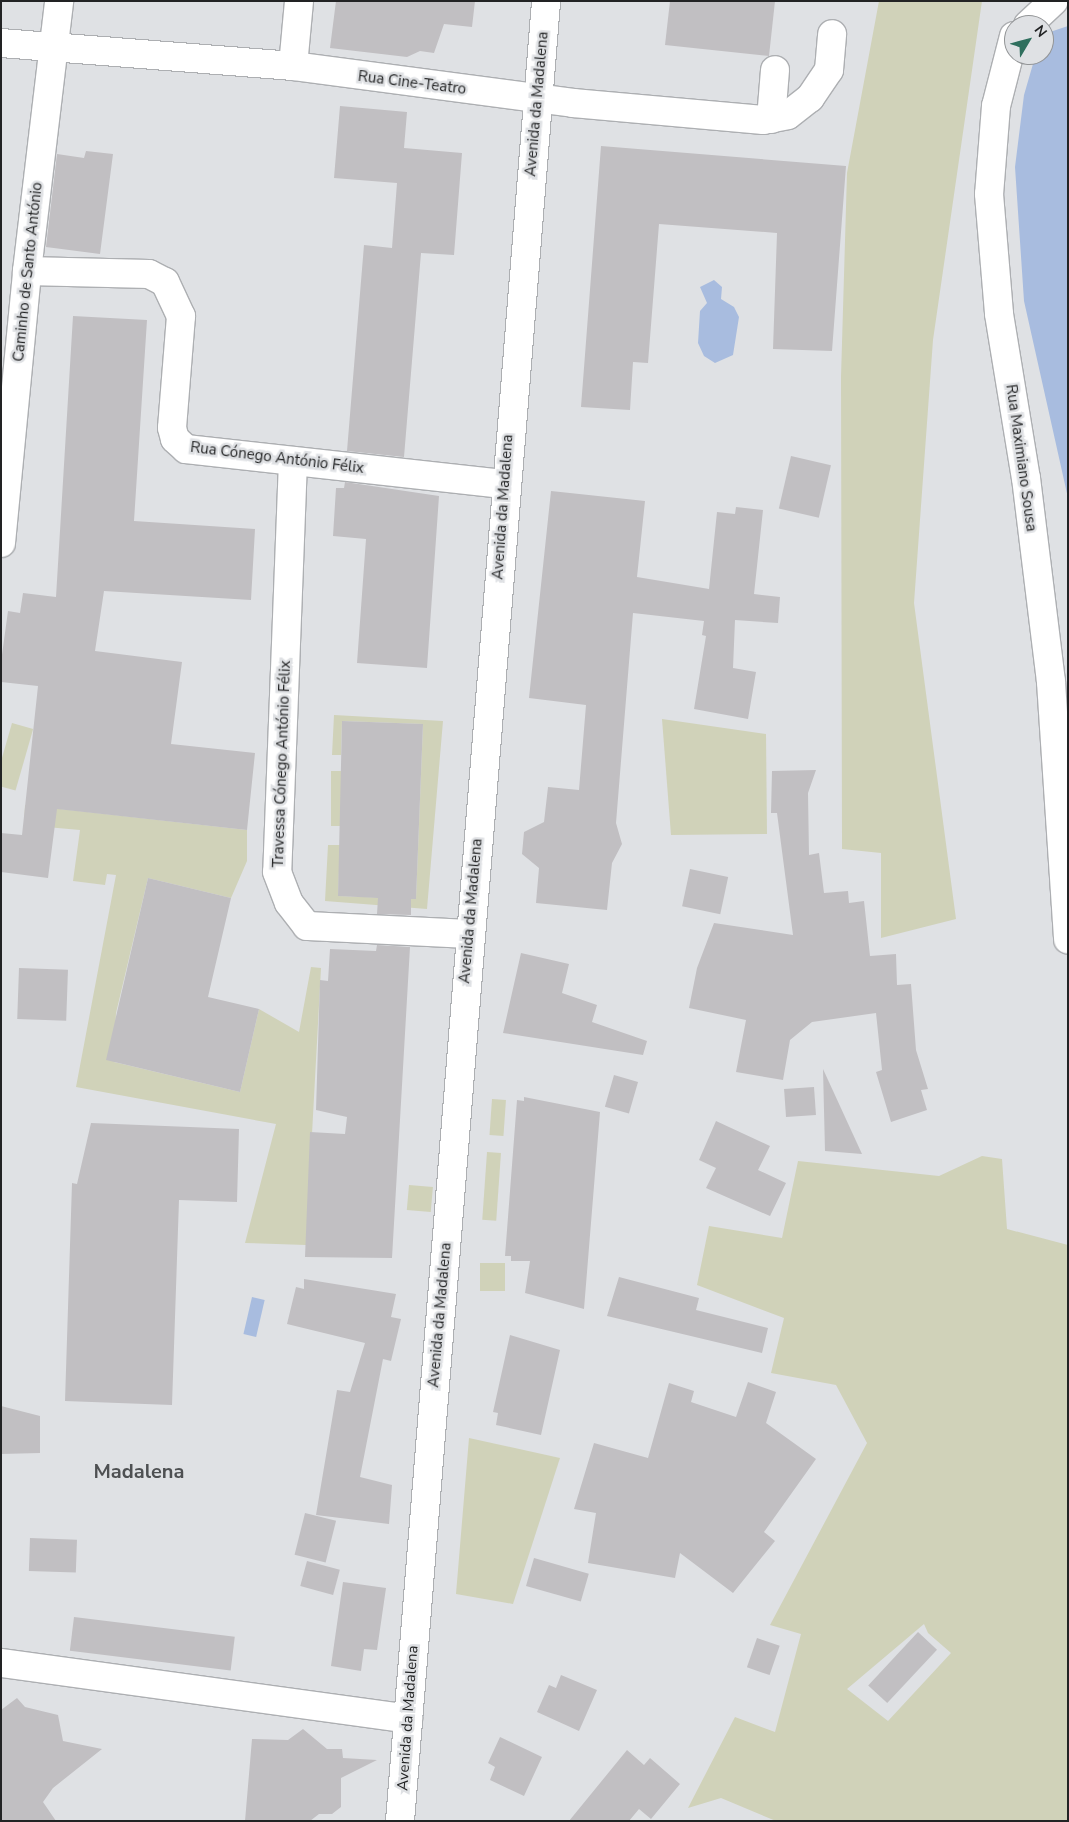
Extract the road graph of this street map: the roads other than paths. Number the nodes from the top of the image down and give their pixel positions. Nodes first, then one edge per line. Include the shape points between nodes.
1 (59, 1) edge
2 (299, 1) edge
3 (546, 1) edge
4 (1025, 1) edge
5 (1054, 1) edge
6 (1021, 15) edge
7 (1039, 15) edge
8 (832, 34) dead end
9 (1, 43) edge
10 (54, 44) junction
11 (1007, 65) edge
12 (293, 66) junction
13 (775, 70) dead end
14 (537, 98) junction
15 (771, 118) junction
16 (26, 271) junction
17 (293, 461) junction
18 (505, 484) junction
19 (1, 543) edge
20 (1064, 857) edge
21 (470, 934) junction
22 (1068, 939) edge
23 (1, 1663) edge
24 (408, 1719) junction
25 (400, 1821) edge

1 - 10 street, Caminho de Santo António
2 - 12 street
3 - 14 street, Avenida da Madalena
4 - 6 street, Rua Maximiano Sousa
5 - 7 street
8 - 15 street, Rua Cine-Teatro via 829,70 810,98 788,115
9 - 10 street, Rua Cine-Teatro
10 - 12 street, Rua Cine-Teatro
10 - 16 street, Caminho de Santo António
11 - 20 street, Rua Maximiano Sousa via 996,106 989,194 993,261 1051,682
12 - 14 street, Rua Cine-Teatro
13 - 15 street
14 - 15 street, Rua Cine-Teatro
14 - 18 street, Avenida da Madalena
16 - 17 street, Rua Cónego António Félix via 149,274 165,282 181,316 175,439 186,450
16 - 19 street, Caminho de Santo António
17 - 18 street, Rua Cónego António Félix
17 - 21 street, Travessa Cónego António Félix via 276,872 288,903 307,926
18 - 21 street, Avenida da Madalena
20 - 22 street, Rua Maximiano Sousa
21 - 24 street, Avenida da Madalena
23 - 24 street
24 - 25 street, Avenida da Madalena

